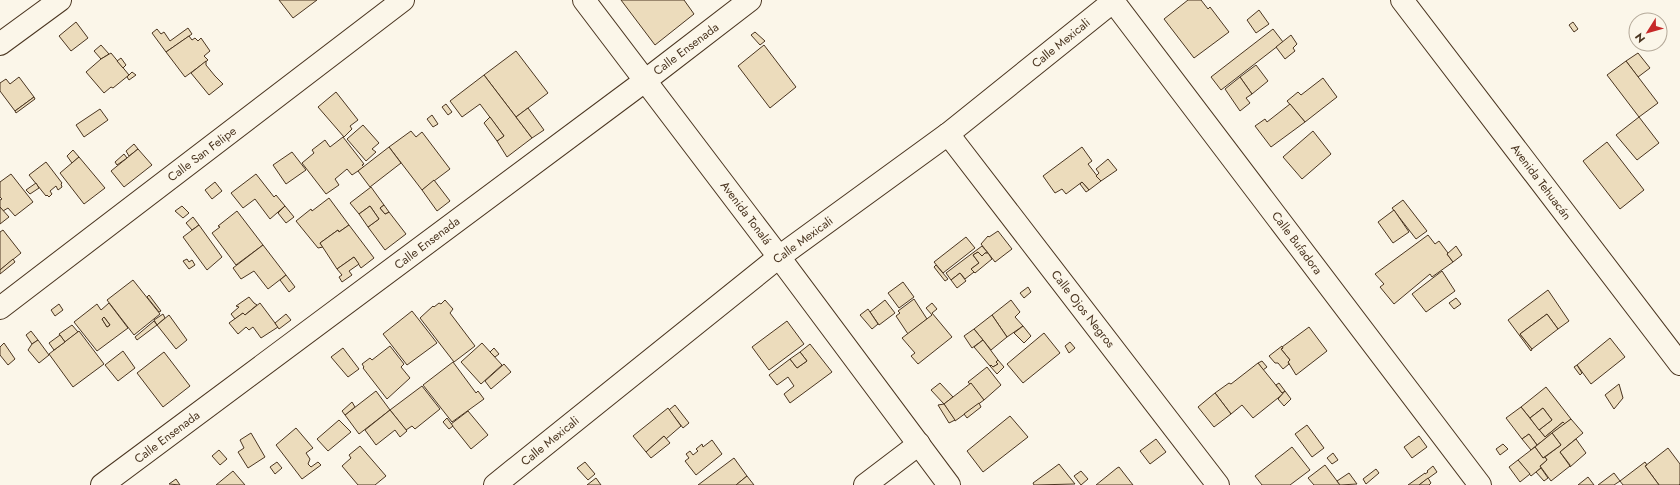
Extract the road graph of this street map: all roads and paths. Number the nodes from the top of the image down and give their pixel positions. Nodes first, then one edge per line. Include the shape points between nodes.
1 (60, 0) edge
2 (403, 0) edge
3 (584, 0) edge
4 (750, 0) edge
5 (1402, 0) edge
6 (1114, 1) edge
7 (0, 44) edge
8 (646, 80) junction
9 (948, 134) junction
10 (779, 257) junction
11 (0, 308) edge
12 (1680, 364) edge
13 (919, 444) junction
14 (102, 485) edge
15 (496, 485) edge
16 (865, 485) edge
17 (949, 485) edge
18 (1218, 485) edge
19 (1480, 485) edge

1 - 7 street
2 - 11 street, Calle San Felipe
3 - 8 street, Avenida Tonalá
4 - 8 street, Calle Ensenada
5 - 12 street, Avenida Tehuacán
6 - 9 street, Calle Mexicali
6 - 19 street, Calle Bufadora
8 - 10 street, Avenida Tonalá
8 - 14 street, Calle Ensenada
9 - 10 street, Calle Mexicali
9 - 18 street, Calle Ojos Negros
10 - 13 street, Avenida Tonalá
10 - 15 street, Calle Mexicali
13 - 16 street
13 - 17 street, Avenida Tonalá

